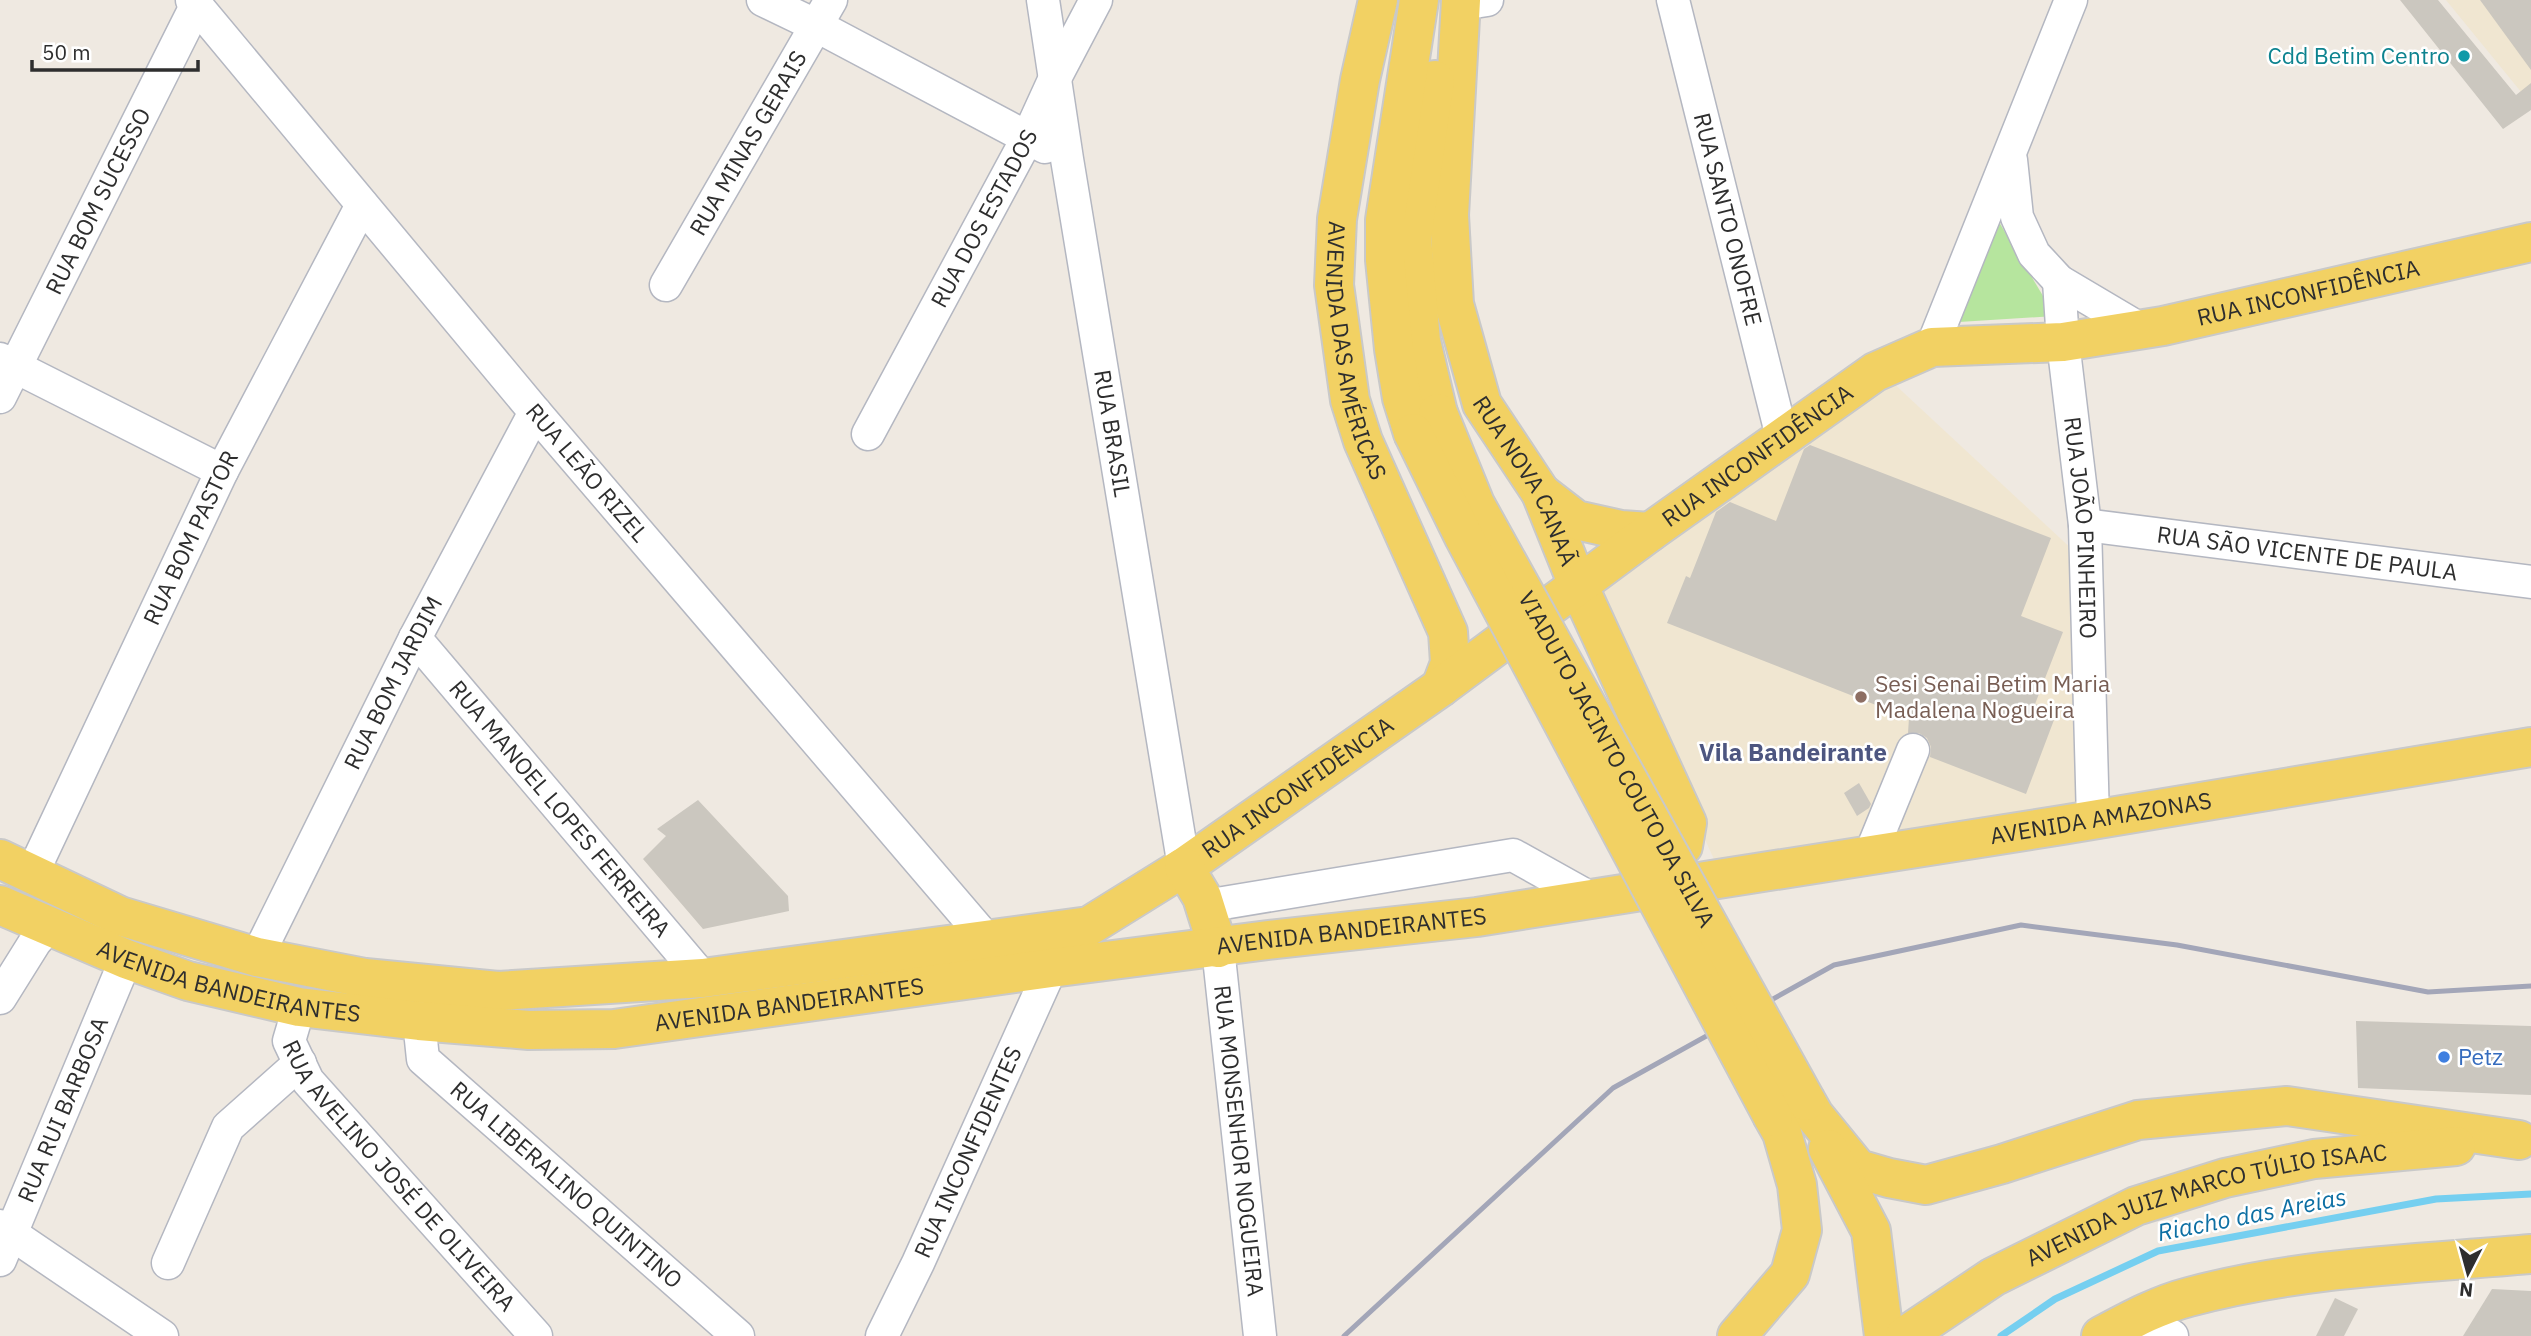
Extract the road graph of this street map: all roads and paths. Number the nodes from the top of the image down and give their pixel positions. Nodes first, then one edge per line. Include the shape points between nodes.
1 (763, 0) edge
2 (1043, 0) edge
3 (1096, 0) edge
4 (1378, 0) edge
5 (1419, 0) edge
6 (1673, 0) edge
7 (2071, 0) edge
8 (1464, 1) edge
9 (194, 3) edge
10 (824, 13) edge
11 (1055, 78) junction
12 (1028, 137) junction
13 (2010, 156) junction
14 (1067, 159) junction
15 (362, 205) junction
16 (2531, 242) edge
17 (2059, 281) junction
18 (666, 285) dead end
19 (2140, 329) junction
20 (2063, 341) junction
21 (1932, 348) junction
22 (8, 363) edge
23 (0, 397) edge
24 (535, 412) junction
25 (1426, 423) junction
26 (868, 434) dead end
27 (1782, 437) junction
28 (222, 471) junction
29 (1541, 494) junction
30 (2085, 525) junction
31 (1650, 532) junction
32 (2531, 582) edge
33 (1578, 585) junction
34 (415, 638) junction
35 (1441, 687) junction
36 (2531, 747) edge
37 (1913, 750) dead end
38 (2093, 820) junction
39 (1870, 855) junction
40 (16, 867) edge
41 (1184, 867) junction
42 (1670, 887) joint
43 (1599, 898) junction
44 (0, 905) edge
45 (1205, 905) junction
46 (49, 926) junction
47 (1089, 926) joint
48 (988, 940) junction
49 (1218, 948) junction
50 (257, 957) junction
51 (126, 959) junction
52 (1051, 968) junction
53 (365, 978) junction
54 (704, 978) junction
55 (0, 998) edge
56 (299, 1007) junction
57 (419, 1021) junction
58 (300, 1063) junction
59 (1794, 1117) junction
60 (2525, 1140) edge
61 (4, 1240) edge
62 (2531, 1254) edge
63 (168, 1263) dead end
64 (2118, 1327) edge
65 (1879, 1329) edge
66 (162, 1336) edge
67 (536, 1336) edge
68 (738, 1336) edge
69 (882, 1336) edge
70 (1260, 1336) edge
71 (1737, 1336) edge
72 (2172, 1336) edge

1 - 10 street
2 - 11 street, RUA BRASIL
3 - 11 street, RUA DOS ESTADOS
4 - 35 main road, AVENIDA DAS AMÉRICAS via 1337,219 1334,285 1350,400 1448,632 1450,663
5 - 25 main road, AVENIDA DAS AMÉRICAS via 1385,220 1385,260 1402,398
6 - 27 street, RUA SANTO ONOFRE
7 - 13 street
8 - 25 main road via 1424,148 1412,238
8 - 29 main road, RUA NOVA CANAÃ via 1449,215 1454,304 1482,404
9 - 15 street, RUA LEÃO RIZEL
9 - 22 street, RUA BOM SUCESSO
10 - 12 street
10 - 18 street, RUA MINAS GERAIS
11 - 12 street, RUA DOS ESTADOS
11 - 14 street, RUA BRASIL
12 - 14 street
12 - 26 street, RUA DOS ESTADOS
13 - 17 street via 2017,217 2034,254
13 - 21 street
14 - 41 street, RUA BRASIL
15 - 24 street, RUA LEÃO RIZEL
15 - 28 street, RUA BOM PASTOR
16 - 19 main road, RUA INCONFIDÊNCIA
17 - 19 street
17 - 20 street, RUA JOÃO PINHEIRO
19 - 20 main road, RUA INCONFIDÊNCIA
20 - 21 main road, RUA INCONFIDÊNCIA
20 - 30 street, RUA JOÃO PINHEIRO
21 - 27 main road, RUA INCONFIDÊNCIA via 1875,372
22 - 23 street, RUA BOM SUCESSO
22 - 28 street
24 - 34 street, RUA BOM JARDIM
24 - 48 street, RUA LEÃO RIZEL
25 - 59 main road, VIADUTO JACINTO COUTO DA SILVA, bridge via 1475,504
27 - 31 main road, RUA INCONFIDÊNCIA
28 - 40 street, RUA BOM PASTOR
29 - 31 main road via 1576,520
29 - 33 main road, RUA NOVA CANAÃ
30 - 32 street, RUA SÃO VICENTE DE PAULA
30 - 38 street, RUA JOÃO PINHEIRO
31 - 33 main road, RUA INCONFIDÊNCIA
33 - 35 main road, RUA INCONFIDÊNCIA
33 - 43 main road, RUA NOVA CANAÃ via 1688,823 1683,846 1652,870
34 - 50 street, RUA BOM JARDIM
34 - 54 street, RUA MANOEL LOPES FERREIRA
35 - 41 main road, RUA INCONFIDÊNCIA
36 - 38 main road, AVENIDA AMAZONAS
37 - 39 street
38 - 39 main road, AVENIDA AMAZONAS
39 - 42 main road, AVENIDA AMAZONAS
40 - 50 main road, AVENIDA BANDEIRANTES via 120,916
41 - 45 main road
41 - 47 main road, RUA INCONFIDÊNCIA
42 - 43 main road, AVENIDA BANDEIRANTES
43 - 45 street, AVENIDA BANDEIRANTES via 1513,855
43 - 49 main road, AVENIDA BANDEIRANTES
44 - 46 main road, AVENIDA BANDEIRANTES
45 - 49 main road
46 - 51 main road, AVENIDA BANDEIRANTES
46 - 55 street
47 - 48 main road, AVENIDA BANDEIRANTES
48 - 54 main road, AVENIDA BANDEIRANTES
49 - 52 main road, AVENIDA BANDEIRANTES
49 - 70 street, RUA MONSENHOR NOGUEIRA
50 - 53 main road, AVENIDA BANDEIRANTES
51 - 53 main road via 143,952 179,953 309,983 341,984
51 - 56 main road, AVENIDA BANDEIRANTES via 188,981
51 - 61 street, RUA RUI BARBOSA
52 - 57 main road, AVENIDA BANDEIRANTES via 614,1029 529,1030
52 - 69 street, RUA INCONFIDENTES
53 - 54 main road, AVENIDA BANDEIRANTES via 498,991
56 - 57 main road, AVENIDA BANDEIRANTES
56 - 58 street, RUA AVELINO JOSÉ DE OLIVEIRA via 289,1041
57 - 68 street, RUA LIBERALINO QUINTINO via 423,1059
58 - 63 street via 228,1128
58 - 67 street, RUA AVELINO JOSÉ DE OLIVEIRA via 308,1081
59 - 60 main road via 1858,1169 1926,1185 2138,1120 2287,1106
59 - 65 main road, VIADUTO JACINTO COUTO DA SILVA via 1838,1170 1871,1231
59 - 71 main road via 1802,1230 1790,1274
60 - 65 main road, AVENIDA JUIZ MARCO TÚLIO ISAAC via 2314,1159 2225,1178 2136,1206
61 - 66 street
62 - 64 main road via 2287,1275 2186,1298
64 - 72 street

